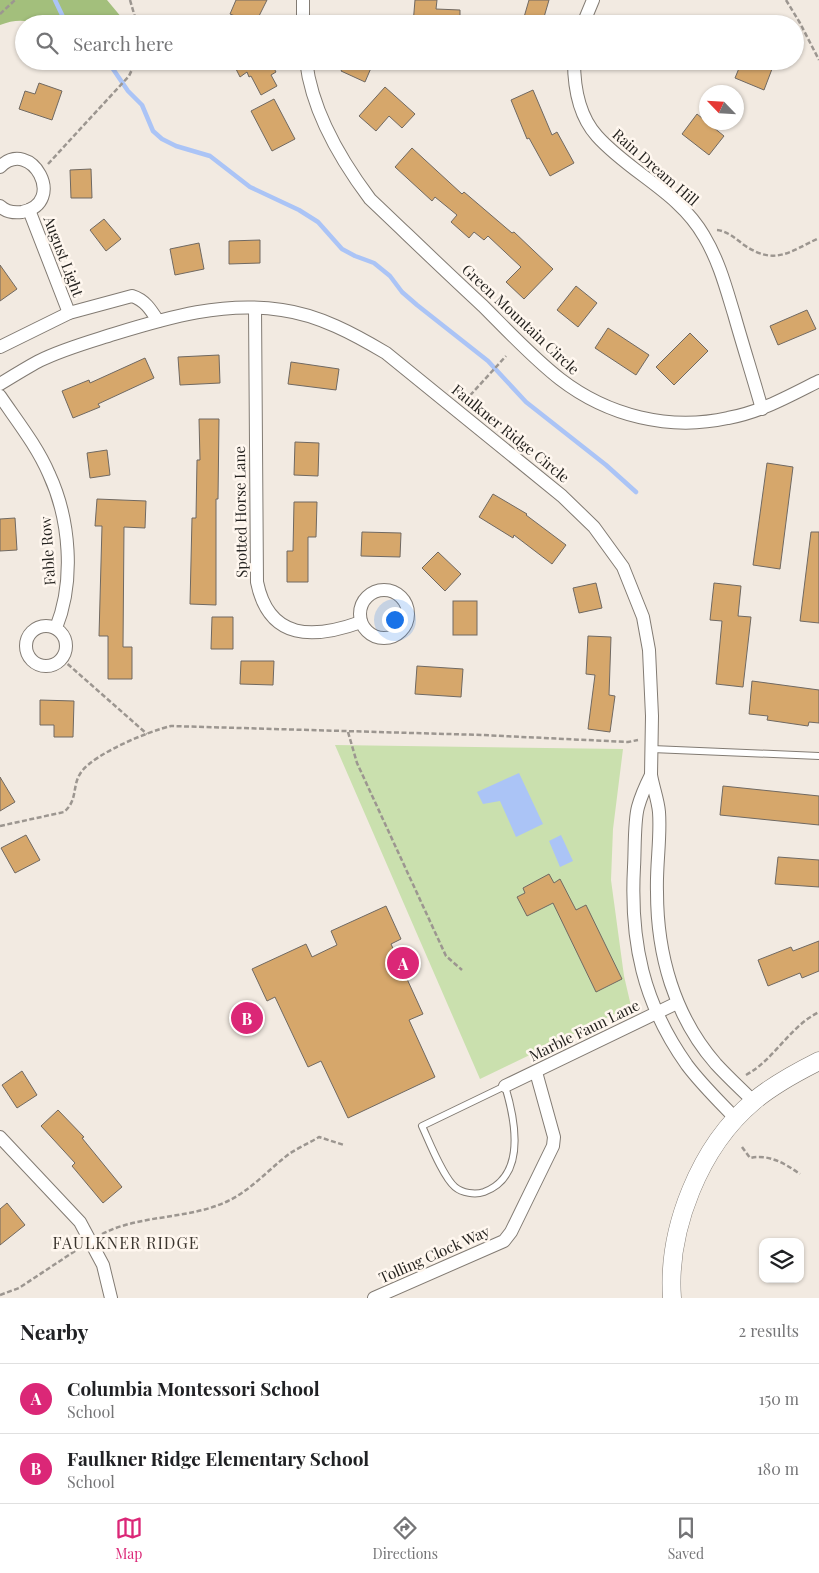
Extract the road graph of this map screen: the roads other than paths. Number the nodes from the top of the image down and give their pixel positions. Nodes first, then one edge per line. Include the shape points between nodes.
1 (303, 0) edge
2 (593, 0) edge
3 (303, 15) edge
4 (587, 15) edge
5 (308, 70) edge
6 (574, 70) edge
7 (0, 167) edge
8 (0, 206) edge
9 (29, 210) junction
10 (255, 308) junction
11 (69, 313) junction
12 (158, 321) junction
13 (0, 347) edge
14 (819, 381) edge
15 (0, 384) edge
16 (0, 396) edge
17 (762, 409) junction
18 (361, 622) dead end
19 (56, 628) junction
20 (652, 744) junction
21 (819, 756) edge
22 (651, 775) junction
23 (677, 1003) junction
24 (657, 1013) junction
25 (819, 1061) edge
26 (536, 1072) junction
27 (505, 1086) junction
28 (753, 1102) junction
29 (736, 1119) junction
30 (0, 1137) edge
31 (111, 1298) edge
32 (374, 1298) edge
33 (672, 1298) edge

1 - 3 street
2 - 4 street
5 - 17 street, Green Mountain Circle via 316,104 327,129 370,199 559,379 600,404 652,420 702,422
6 - 17 street, Rain Dream Hill via 578,99 596,135 673,198 704,236 720,269
7 - 9 street, August Light via 11,160 20,160 30,162 38,169 44,191 38,203
8 - 9 street, August Light via 15,213
9 - 11 street, August Light
10 - 12 street, Faulkner Ridge Circle via 220,308
10 - 18 street, Spotted Horse Lane via 257,582 260,598 275,619 303,633 339,630
10 - 20 street, Faulkner Ridge Circle via 282,310 331,324 386,353 562,496 594,527 623,567 643,617 649,650
11 - 12 street via 132,296 147,304
11 - 13 street
12 - 15 street, Faulkner Ridge Circle via 81,344
14 - 17 street, Green Mountain Circle
16 - 19 street, Fable Row via 35,448 59,500 66,534 67,562 66,596
19 - 19 street via 46,625 36,628 27,638 26,651 32,661 43,666 54,665 62,659 66,642
20 - 21 lane
20 - 22 street, Faulkner Ridge Circle
22 - 23 street, Faulkner Ridge Circle via 659,811 657,922
22 - 24 street, Faulkner Ridge Circle via 637,808 633,919 637,952
23 - 24 street, Marble Faun Lane
23 - 28 street, Faulkner Ridge Circle via 715,1063
24 - 26 street, Marble Faun Lane
24 - 29 street, Faulkner Ridge Circle via 688,1066
25 - 28 street
26 - 27 street, Marble Faun Lane
26 - 32 street, Tolling Clock Way via 554,1137 553,1146 511,1232 504,1240
27 - 27 lane via 422,1126 446,1174 455,1187 465,1192 478,1194 491,1189 502,1181 508,1170 515,1140 513,1112
28 - 29 street
29 - 33 street via 703,1166 682,1215 672,1268
30 - 31 street via 74,1216 103,1265

